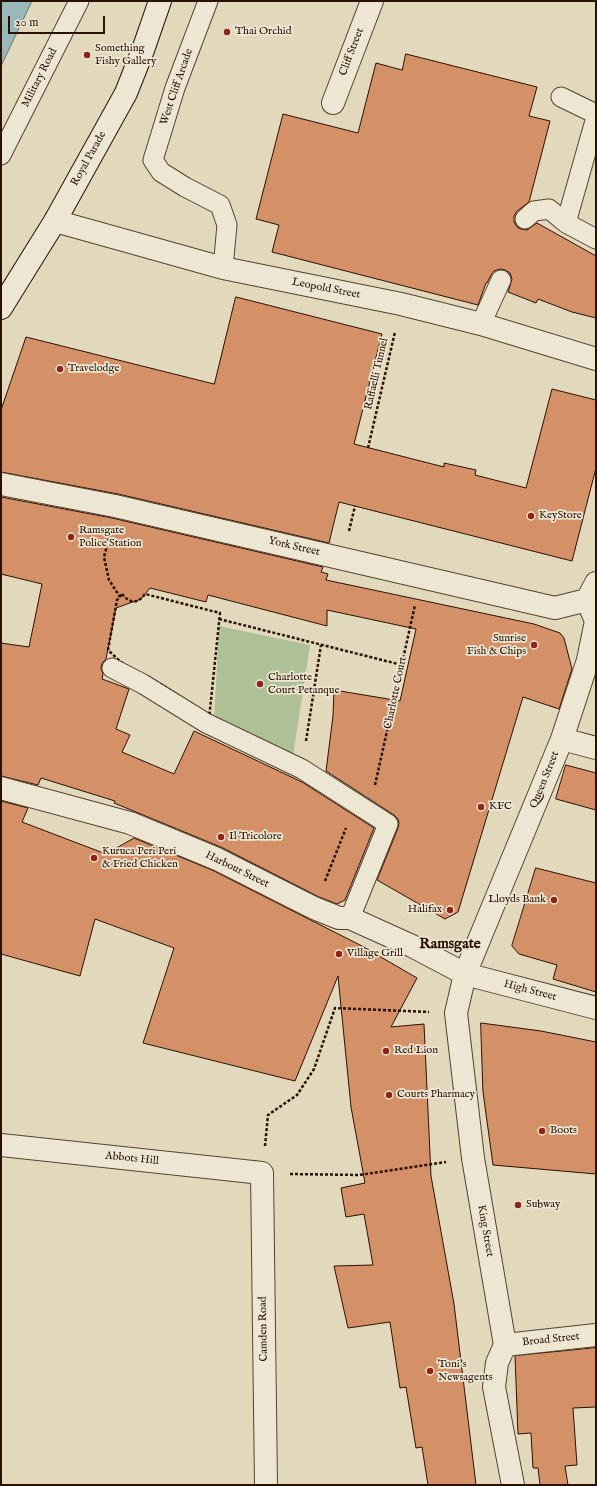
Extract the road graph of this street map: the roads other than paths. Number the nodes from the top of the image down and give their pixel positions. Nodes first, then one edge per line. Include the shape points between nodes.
1 (79, 1) edge
2 (160, 1) edge
3 (208, 1) edge
4 (372, 1) edge
5 (561, 96) dead end
6 (333, 103) dead end
7 (596, 116) edge
8 (1, 155) edge
9 (525, 219) dead end
10 (54, 221) junction
11 (566, 223) junction
12 (596, 239) edge
13 (223, 268) junction
14 (501, 280) dead end
15 (1, 308) edge
16 (481, 324) junction
17 (596, 359) edge
18 (1, 484) edge
19 (591, 591) edge
20 (112, 668) dead end
21 (562, 739) junction
22 (596, 748) edge
23 (1, 788) edge
24 (350, 918) junction
25 (465, 974) junction
26 (596, 1008) edge
27 (1, 1145) edge
28 (262, 1173) joint
29 (596, 1335) edge
30 (505, 1345) junction
31 (266, 1485) edge
32 (513, 1485) edge

1 - 8 lane, Military Road
2 - 10 street, Royal Parade via 126,93
3 - 13 lane, West Cliff Arcade via 175,88 154,160 161,172 185,188 220,205 228,225
4 - 6 street, Cliff Street
5 - 7 lane
7 - 11 lane
9 - 11 lane via 534,211 548,209
10 - 13 street, Leopold Street
10 - 15 street, Royal Parade
11 - 12 lane
13 - 16 street, Leopold Street via 401,304
14 - 16 lane
16 - 17 street, Leopold Street
18 - 19 street, York Street via 115,506 555,608
19 - 21 street, Queen Street via 596,621 588,660
20 - 24 lane via 206,723 302,769 388,824
21 - 22 street
21 - 25 street, Queen Street
23 - 24 street, Harbour Street via 130,823 217,859 314,908 339,918
24 - 25 street, Harbour Street
25 - 26 street, High Street
25 - 30 street, King Street via 456,1013 472,1158
27 - 28 street, Abbots Hill
28 - 31 street, Camden Road
29 - 30 street, Broad Street
30 - 32 street via 497,1363 494,1387

